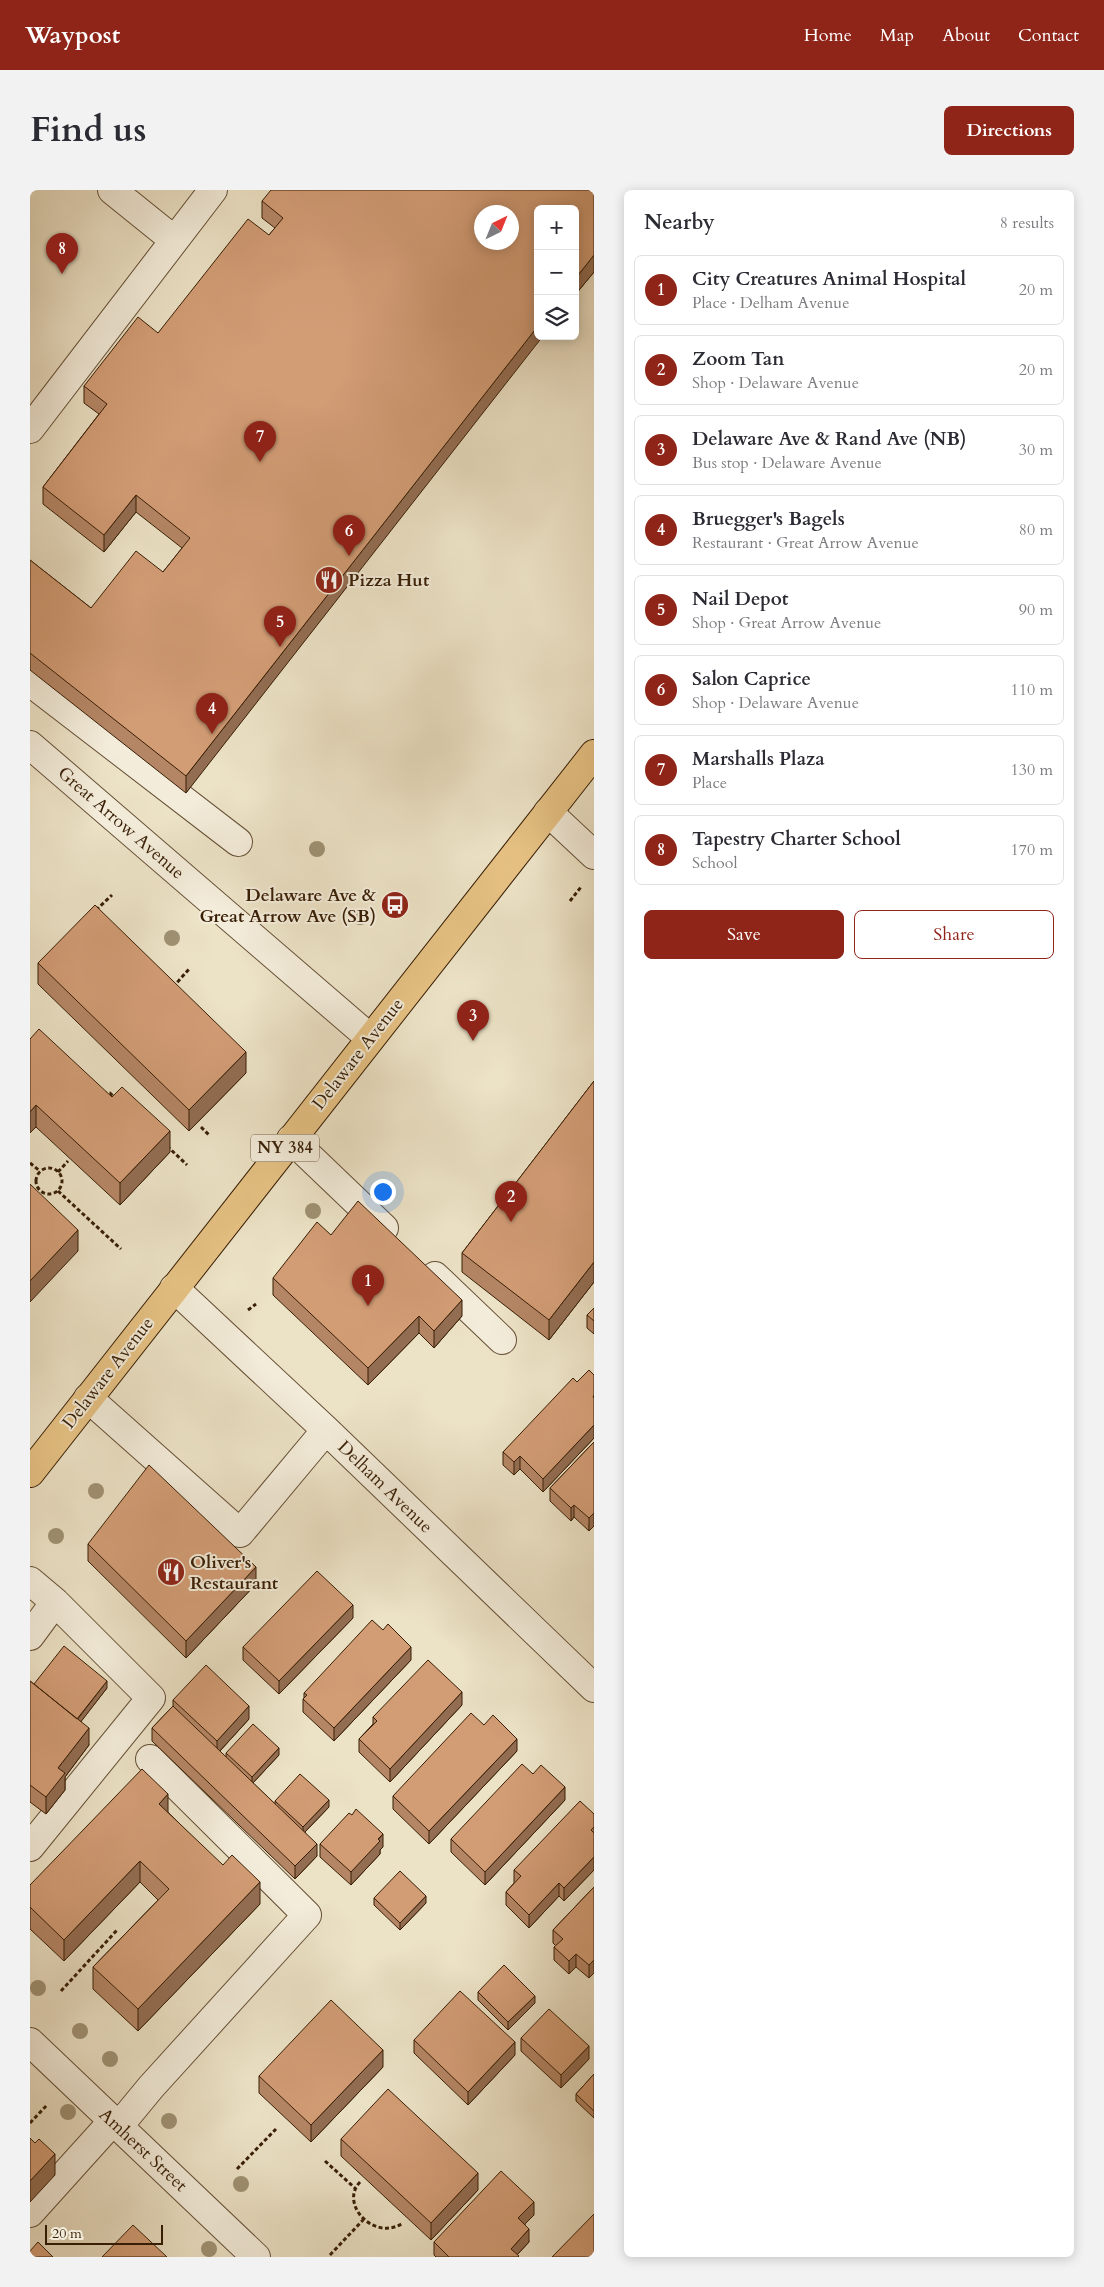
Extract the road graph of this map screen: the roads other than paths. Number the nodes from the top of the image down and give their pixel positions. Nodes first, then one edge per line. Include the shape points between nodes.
1 (112, 190) edge
2 (213, 190) edge
3 (174, 240) junction
4 (30, 429) edge
5 (30, 682) edge
6 (30, 745) edge
7 (594, 754) edge
8 (548, 812) junction
9 (238, 842) dead end
10 (594, 855) edge
11 (370, 1038) junction
12 (291, 1139) junction
13 (174, 1288) junction
14 (502, 1340) dead end
15 (88, 1398) junction
16 (326, 1430) junction
17 (30, 1473) edge
18 (30, 1581) edge
19 (55, 1602) junction
20 (30, 1636) edge
21 (594, 1688) edge
22 (150, 1758) dead end
23 (30, 1847) edge
24 (30, 2042) edge
25 (115, 2124) junction
26 (30, 2213) edge
27 (256, 2257) edge

1 - 3 street
2 - 3 street
3 - 4 street
5 - 9 street
6 - 11 street, Great Arrow Avenue
7 - 8 main road, Delaware Avenue / NY 384
8 - 10 street
8 - 11 main road, Delaware Avenue / NY 384
11 - 12 main road, Delaware Avenue / NY 384
12 - 13 main road, Delaware Avenue / NY 384
12 - 14 street
13 - 15 main road, Delaware Avenue / NY 384
13 - 16 street, Delham Avenue
15 - 16 street via 240,1533
15 - 17 main road, Delaware Avenue / NY 384
16 - 21 street, Delham Avenue
18 - 19 street
19 - 20 street
19 - 23 street via 151,1698
22 - 25 street via 307,1915
24 - 25 street, Amherst Street
25 - 26 street
25 - 27 street, Amherst Street

